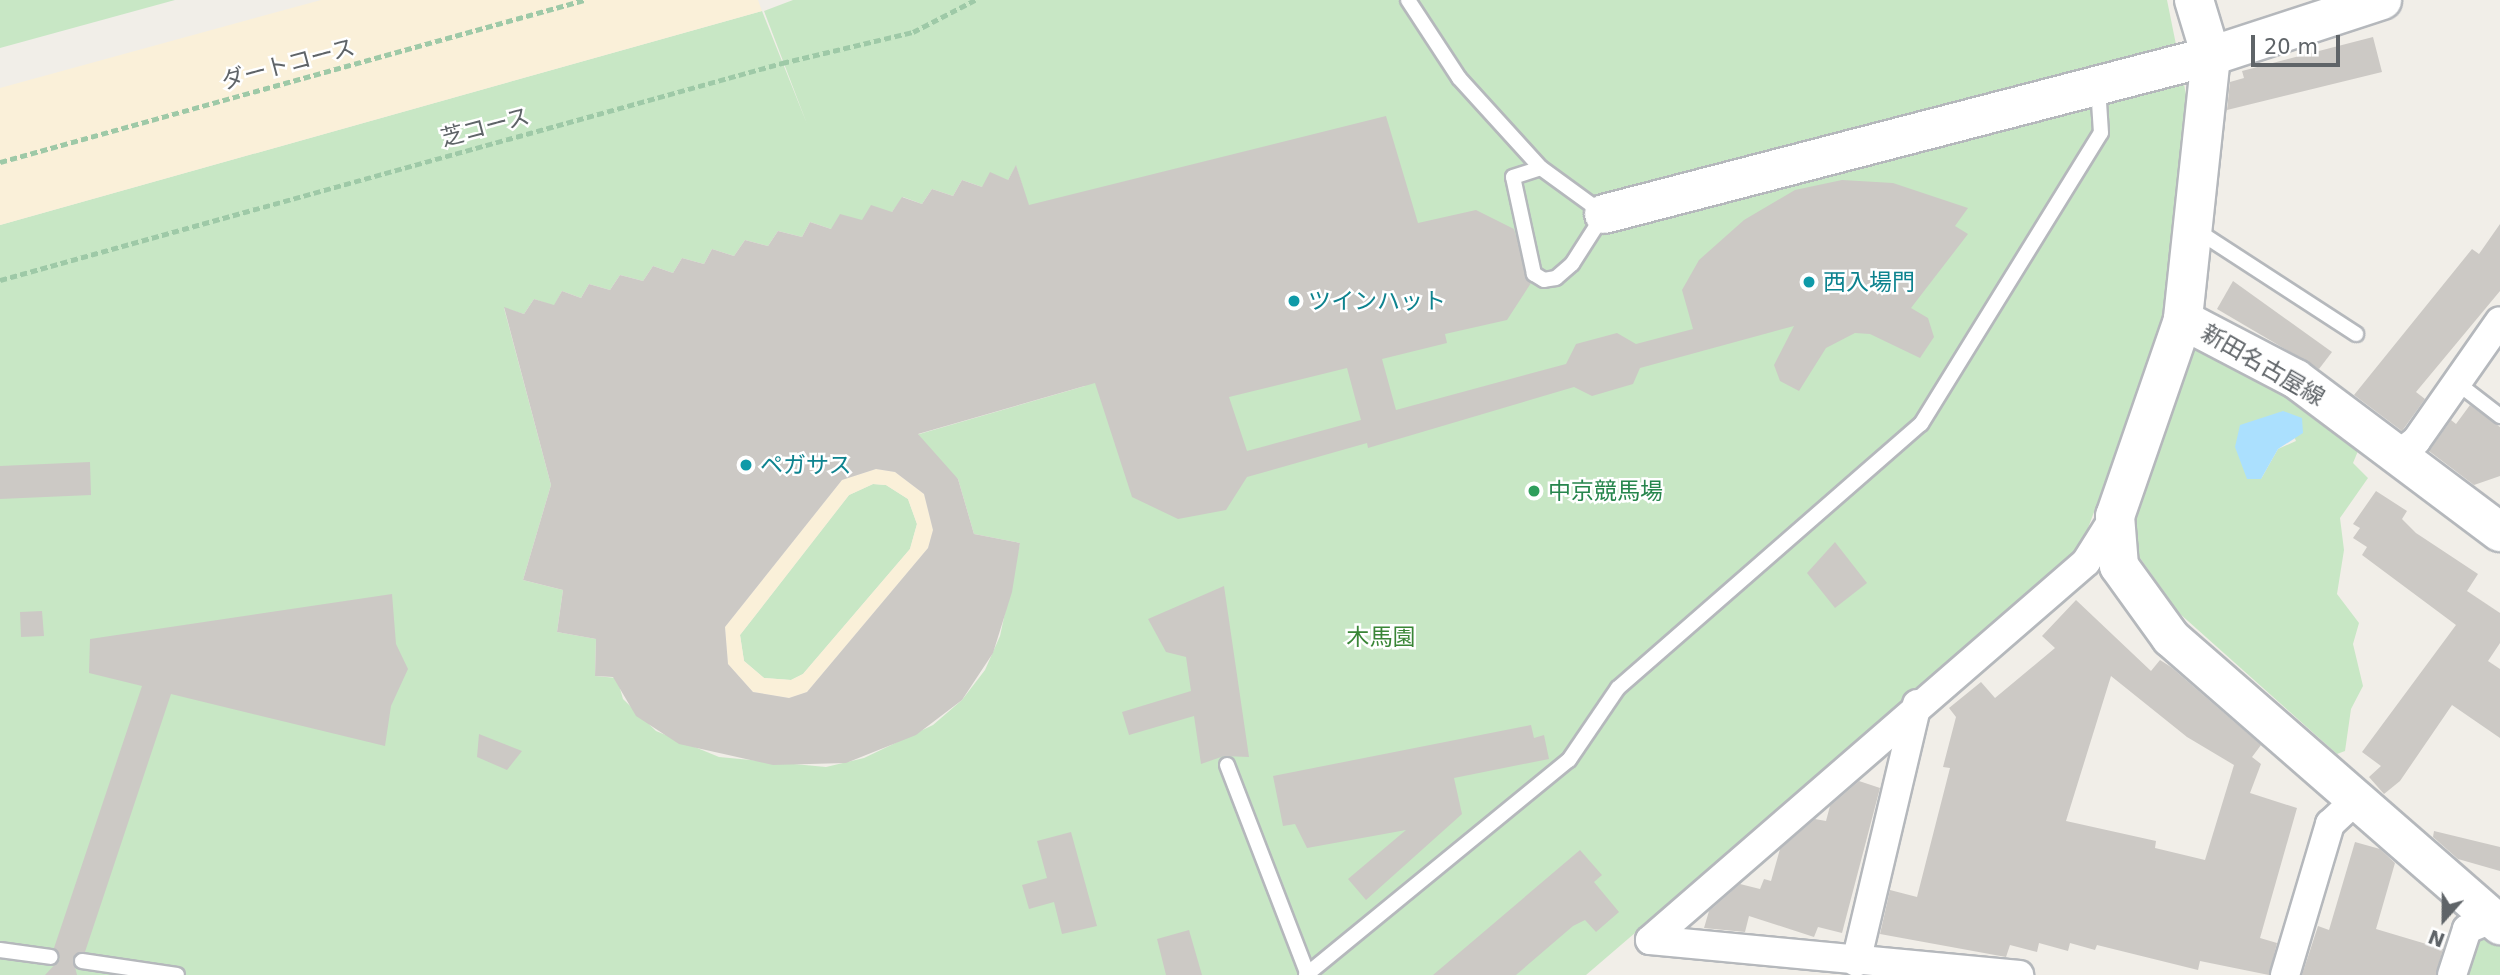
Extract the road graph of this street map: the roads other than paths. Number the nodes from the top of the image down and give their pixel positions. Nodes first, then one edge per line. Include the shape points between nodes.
1 (1408, 0) edge
2 (2194, 0) edge
3 (2382, 0) edge
4 (2211, 57) junction
5 (2098, 88) junction
6 (1541, 167) junction
7 (1604, 214) junction
8 (2193, 228) junction
9 (2183, 320) junction
10 (2500, 321) edge
11 (2356, 334) dead end
12 (2456, 382) junction
13 (2500, 416) edge
14 (2400, 453) junction
15 (2116, 516) junction
16 (2500, 532) edge
17 (1917, 704) junction
18 (1227, 765) dead end
19 (2357, 799) junction
20 (2496, 922) edge
21 (0, 950) edge
22 (51, 957) dead end
23 (82, 961) dead end
24 (1856, 962) junction
25 (1307, 974) edge
26 (177, 975) edge
27 (2019, 975) edge
28 (2285, 975) edge
29 (2452, 975) edge

1 - 6 lane via 1459,78
2 - 4 street, 新田名古屋線
3 - 4 street
4 - 5 street
4 - 8 street, 新田名古屋線
5 - 7 street
5 - 25 lane via 2101,133 1921,424 1618,688 1569,760
6 - 7 lane
6 - 7 lane via 1513,177 1534,274 1556,278
8 - 9 street, 新田名古屋線
8 - 11 lane
9 - 14 street, 新田名古屋線 via 2296,379
9 - 15 street
10 - 12 street
12 - 13 lane
12 - 14 street via 2416,441
14 - 16 street, 新田名古屋線
15 - 17 street via 2086,562
15 - 19 street via 2119,566 2171,638
17 - 24 street
17 - 24 street via 1650,940
18 - 25 lane
19 - 20 street
19 - 28 street via 2330,824
20 - 29 street via 2467,929
21 - 22 lane
23 - 26 lane
24 - 27 street

